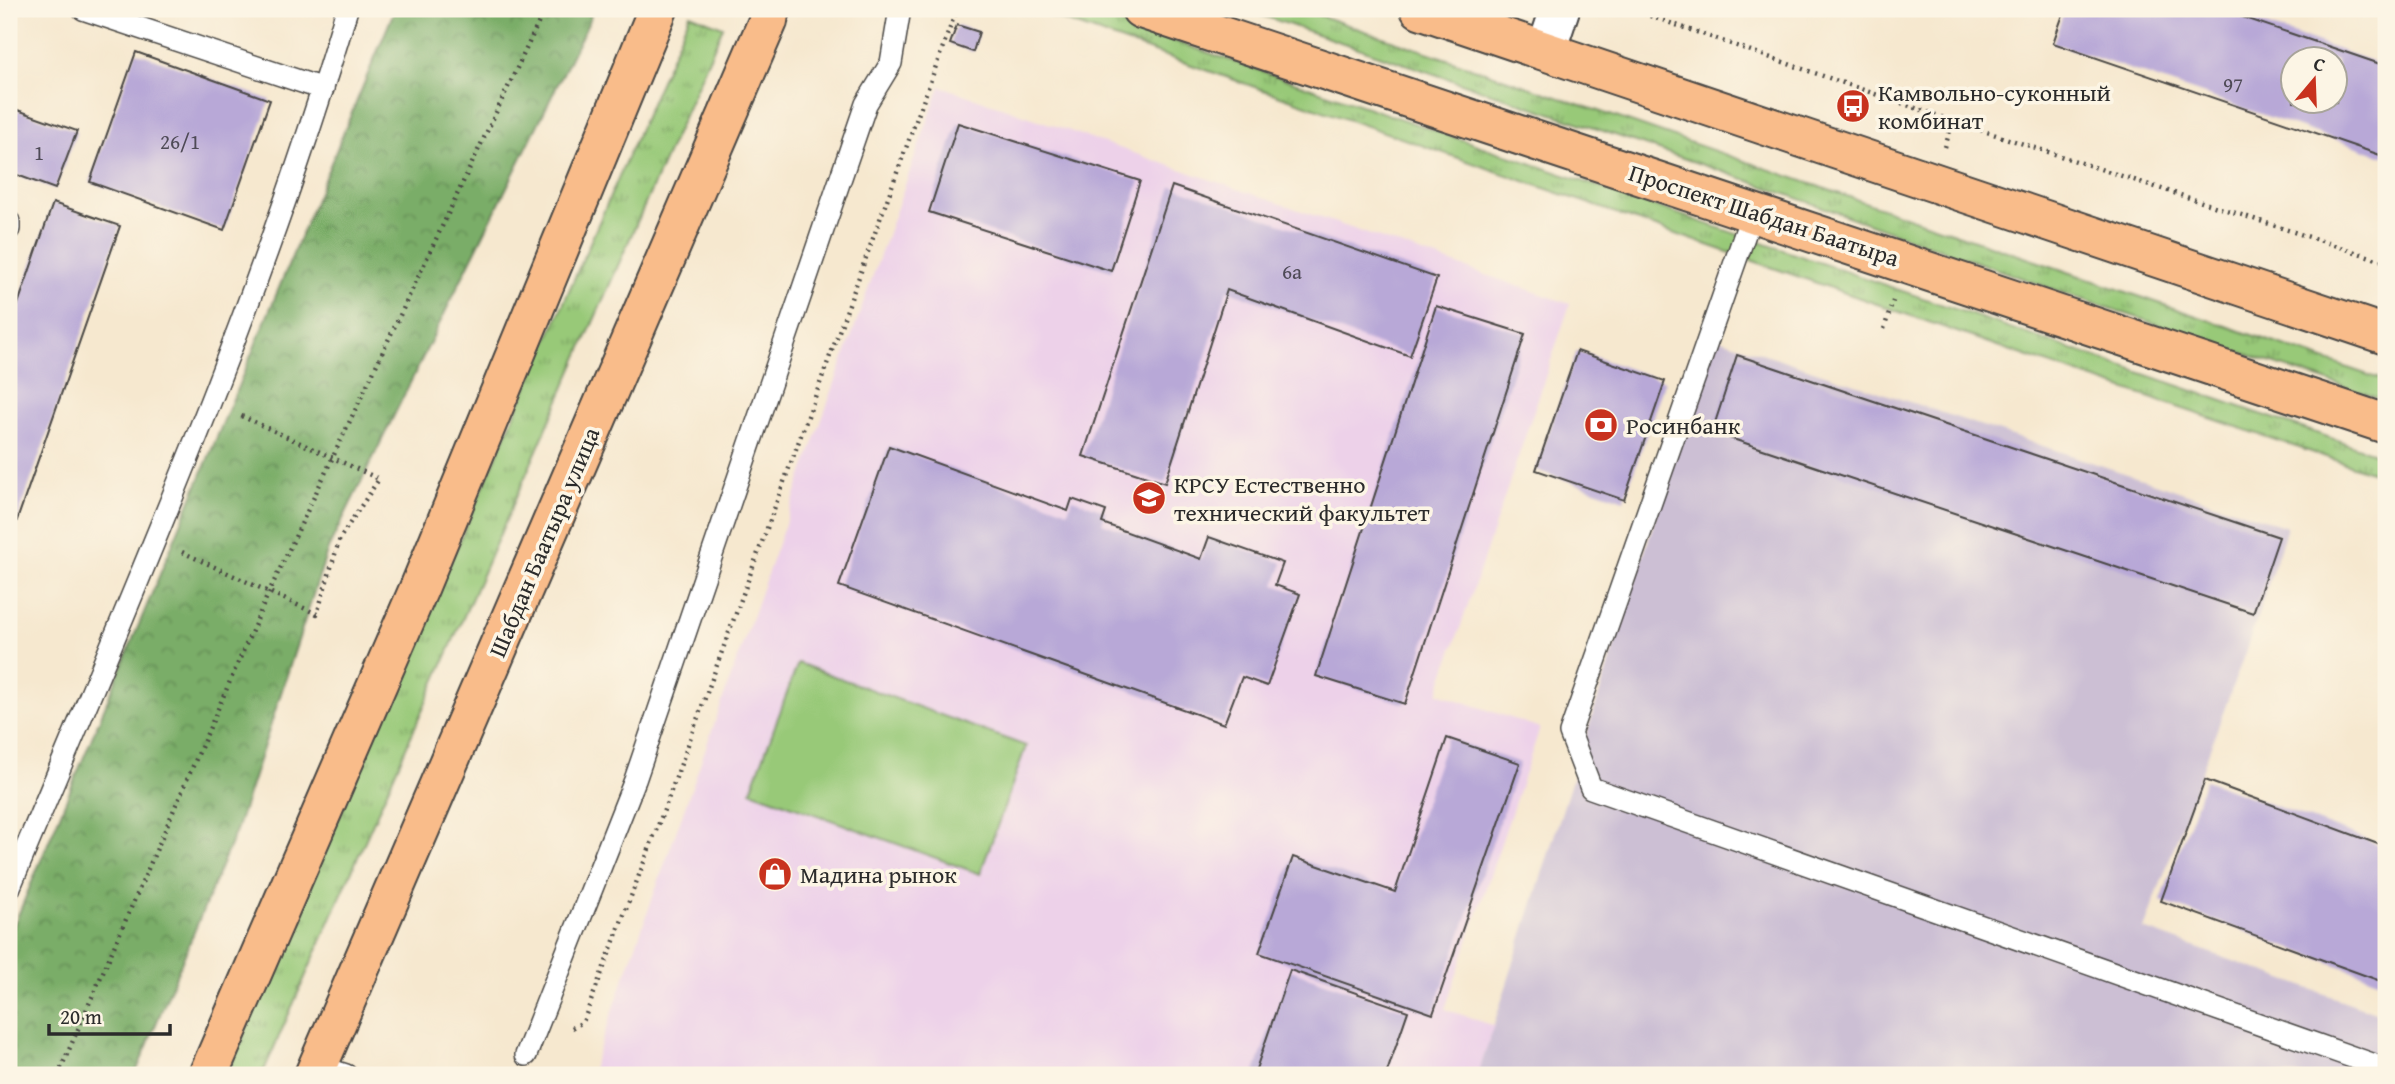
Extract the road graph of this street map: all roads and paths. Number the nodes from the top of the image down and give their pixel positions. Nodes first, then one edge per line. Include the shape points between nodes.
1 (83, 9) edge
2 (347, 9) edge
3 (545, 9) edge
4 (658, 9) edge
5 (770, 9) edge
6 (900, 9) edge
7 (1142, 9) edge
8 (1420, 9) edge
9 (1560, 9) edge
10 (1630, 9) edge
11 (956, 13) dead end
12 (1546, 51) junction
13 (323, 89) junction
14 (1754, 211) junction
15 (9, 222) edge
16 (9, 229) edge
17 (2386, 262) edge
18 (2386, 335) edge
19 (212, 403) junction
20 (2386, 424) edge
21 (332, 458) junction
22 (155, 539) junction
23 (269, 592) junction
24 (9, 889) edge
25 (526, 1055) joint
26 (2386, 1069) edge
27 (326, 1072) edge
28 (58, 1075) edge
29 (208, 1075) edge

1 - 13 lane
2 - 13 lane
3 - 21 path
4 - 29 main road via 421,586
5 - 27 main road, Шабдан Баатыра улица
6 - 25 lane via 891,63 866,104 635,780
7 - 14 main road, Проспект Шабдан Баатыра
8 - 12 main road
9 - 12 street
10 - 17 path via 1953,121
11 - 25 path via 583,1022
12 - 18 main road
13 - 19 lane
14 - 20 main road, Проспект Шабдан Баатыра
14 - 26 lane via 1570,733 1591,788
15 - 16 lane
19 - 21 path
19 - 22 lane
21 - 23 path
21 - 23 path via 379,480 340,538 317,614
22 - 23 path
22 - 24 lane
23 - 28 path

